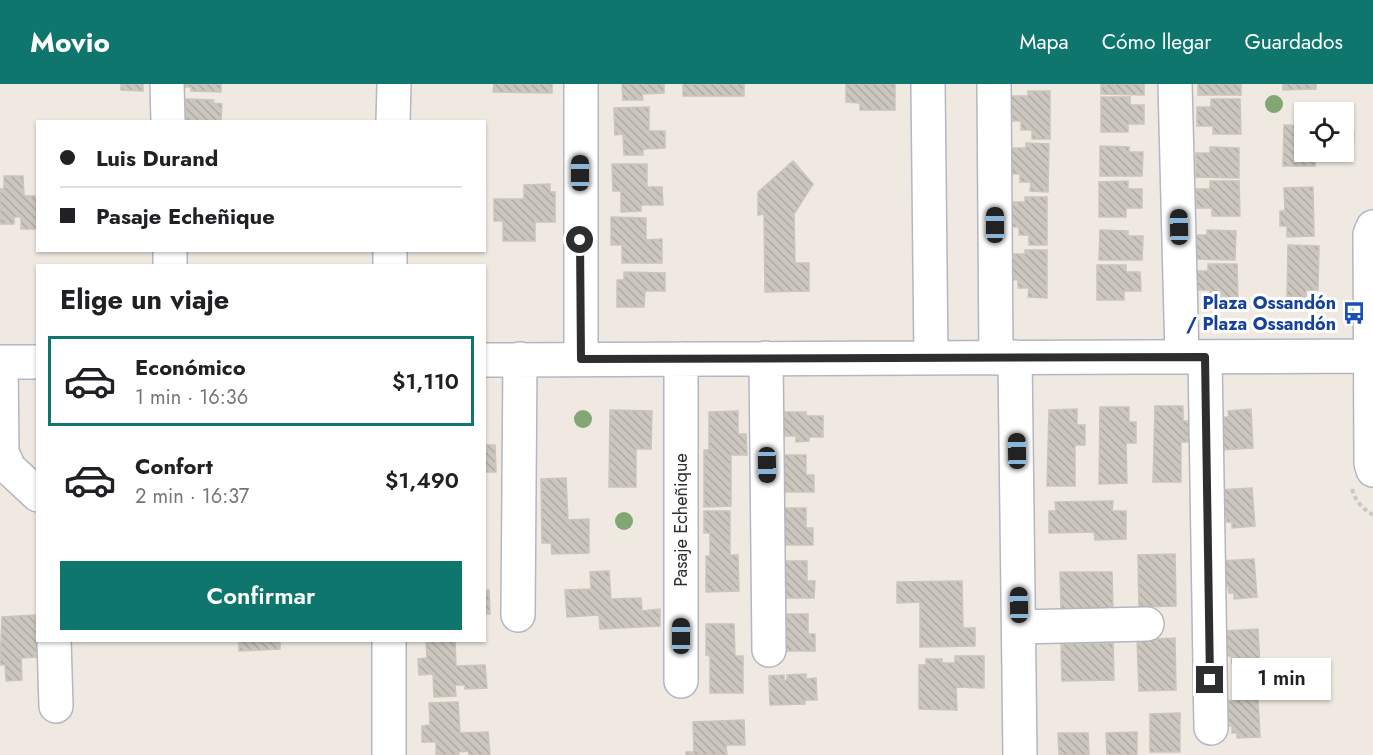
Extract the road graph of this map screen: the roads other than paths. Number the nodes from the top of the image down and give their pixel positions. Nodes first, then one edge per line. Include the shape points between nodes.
1 (167, 84) edge
2 (394, 84) edge
3 (581, 84) edge
4 (928, 84) edge
5 (994, 84) edge
6 (1175, 84) edge
7 (168, 120) edge
8 (393, 120) edge
9 (1372, 240) edge
10 (1372, 350) edge
11 (1193, 357) junction
12 (766, 358) junction
13 (931, 358) junction
14 (1006, 358) junction
15 (519, 359) junction
16 (581, 359) junction
17 (681, 359) junction
18 (486, 360) edge
19 (0, 362) edge
20 (36, 362) edge
21 (1372, 456) edge
22 (36, 493) edge
23 (518, 615) dead end
24 (1148, 624) dead end
25 (1019, 627) junction
26 (54, 642) edge
27 (389, 642) edge
28 (769, 650) dead end
29 (681, 681) dead end
30 (56, 706) dead end
31 (1211, 728) dead end
32 (389, 755) edge
33 (1020, 755) edge

1 - 7 street
2 - 8 street
3 - 16 street
4 - 13 street
5 - 14 street
6 - 11 street
9 - 10 street
10 - 11 street
10 - 21 street
11 - 14 street
11 - 31 street
12 - 13 street
12 - 17 street
12 - 28 street
13 - 14 street
14 - 25 street
15 - 16 street
15 - 18 street
15 - 23 street
16 - 17 street
17 - 29 street, Pasaje Echeñique
19 - 20 street
19 - 22 street via 2,452 9,468
24 - 25 street
25 - 33 street
26 - 30 street
27 - 32 street

